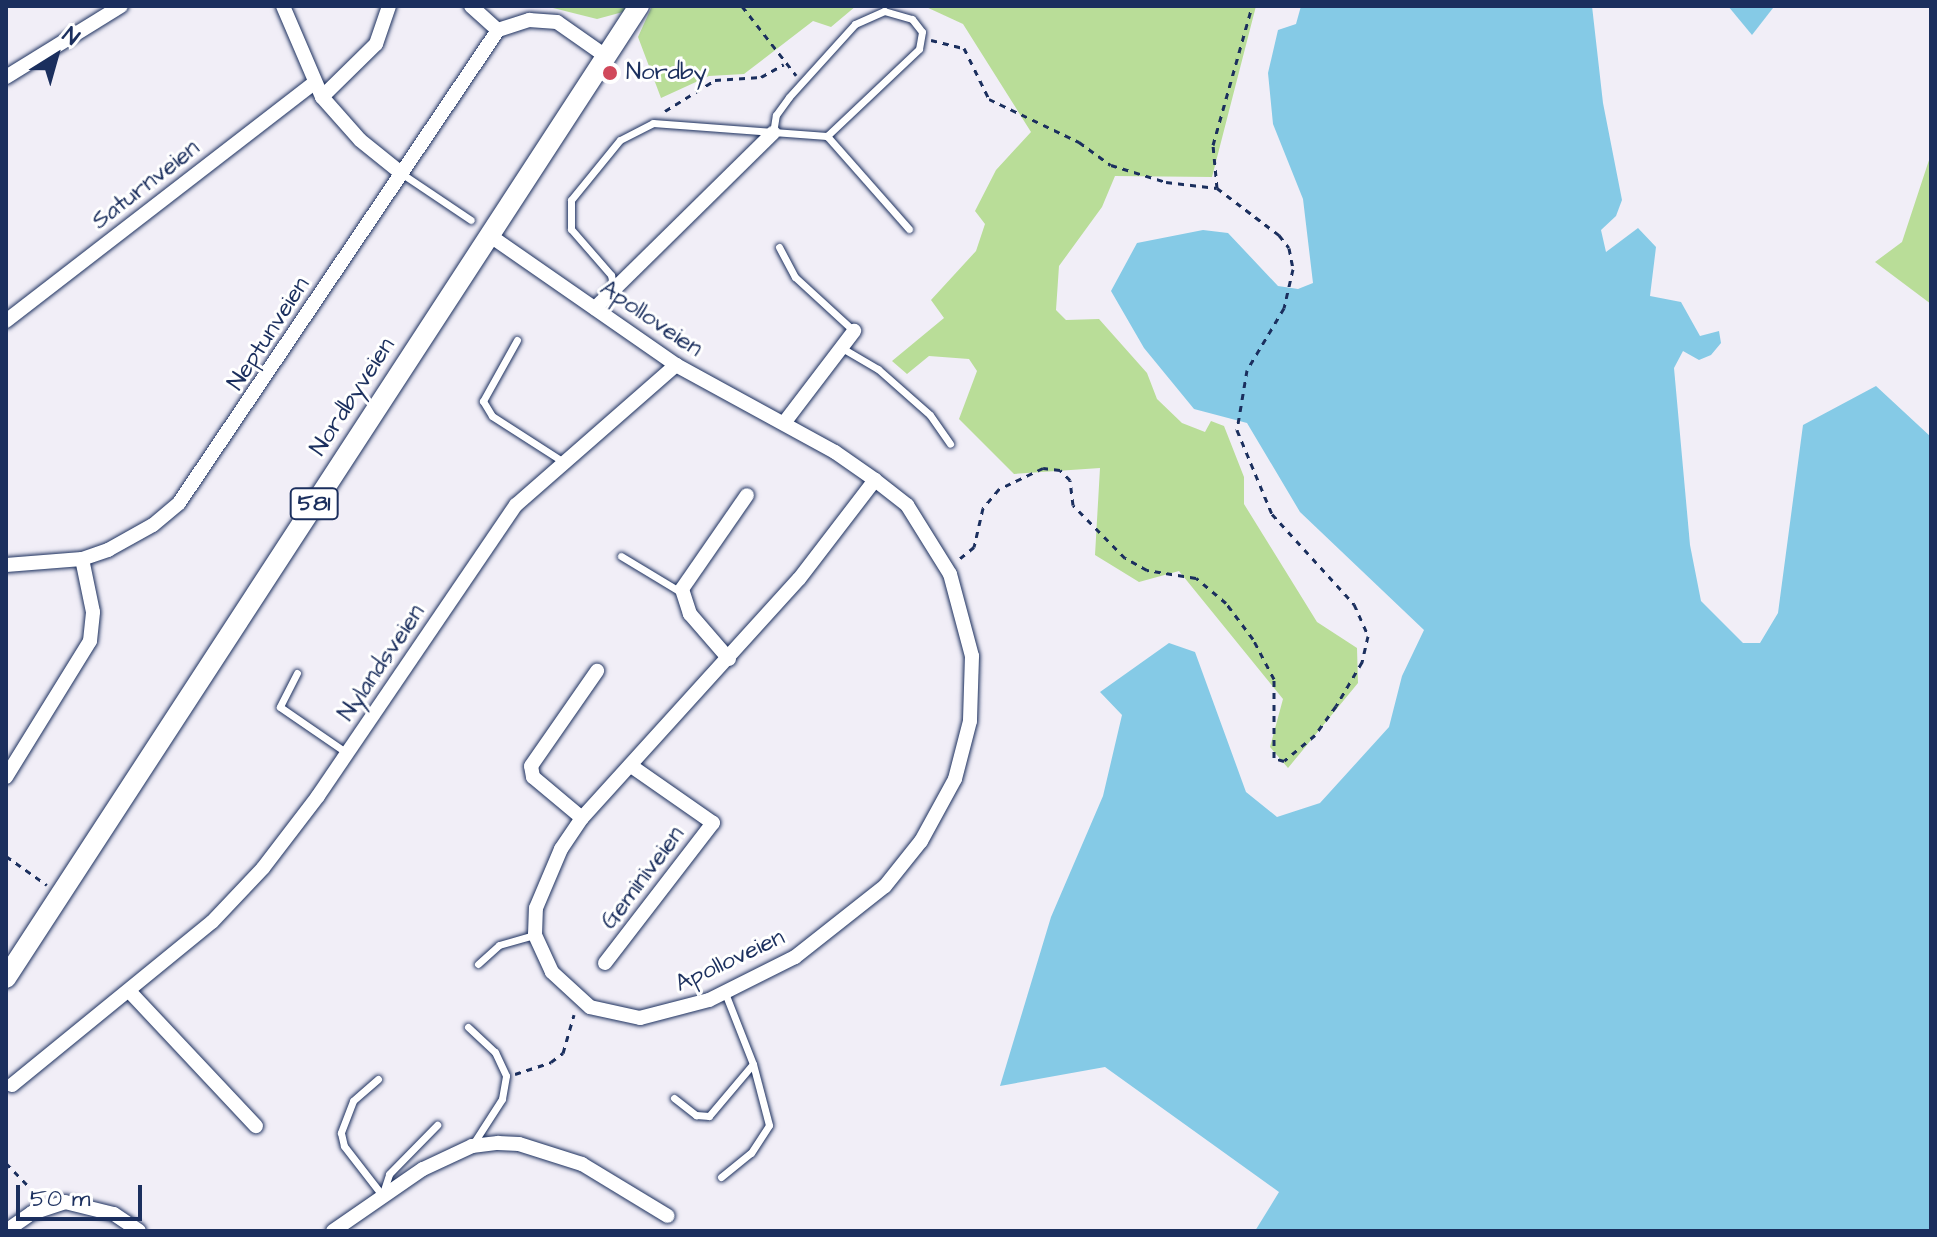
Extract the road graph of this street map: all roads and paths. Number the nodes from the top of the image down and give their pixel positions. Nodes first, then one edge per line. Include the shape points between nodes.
1 (121, 6) edge
2 (283, 6) edge
3 (389, 6) edge
4 (471, 6) edge
5 (639, 6) edge
6 (742, 6) edge
7 (1252, 6) edge
8 (498, 30) junction
9 (923, 38) junction
10 (607, 57) junction
11 (784, 64) junction
12 (6, 77) edge
13 (803, 81) junction
14 (318, 91) junction
15 (653, 123) junction
16 (773, 133) junction
17 (827, 136) junction
18 (401, 173) junction
19 (1217, 188) junction
20 (471, 220) dead end
21 (909, 229) dead end
22 (489, 235) junction
23 (779, 247) dead end
24 (613, 286) junction
25 (595, 308) junction
26 (6, 321) edge
27 (854, 331) joint
28 (517, 340) dead end
29 (842, 348) junction
30 (676, 365) junction
31 (784, 423) junction
32 (950, 444) dead end
33 (562, 461) junction
34 (875, 480) junction
35 (747, 495) dead end
36 (621, 556) dead end
37 (82, 559) junction
38 (945, 564) junction
39 (6, 565) edge
40 (682, 593) junction
41 (729, 659) junction
42 (597, 671) dead end
43 (297, 673) dead end
44 (347, 753) junction
45 (630, 765) junction
46 (6, 777) edge
47 (582, 818) junction
48 (6, 856) edge
49 (53, 890) dead end
50 (535, 935) junction
51 (605, 963) dead end
52 (478, 964) dead end
53 (6, 978) edge
54 (130, 992) junction
55 (725, 993) junction
56 (579, 1000) junction
57 (468, 1027) dead end
58 (753, 1064) junction
59 (506, 1076) junction
60 (378, 1079) dead end
61 (9, 1083) edge
62 (674, 1098) dead end
63 (437, 1125) dead end
64 (256, 1126) dead end
65 (472, 1146) junction
66 (6, 1163) edge
67 (721, 1177) dead end
68 (382, 1195) junction
69 (46, 1206) junction
70 (668, 1216) dead end
71 (6, 1231) edge
72 (139, 1231) edge
73 (333, 1231) edge

1 - 12 street
2 - 14 street
3 - 14 street, Saturnveien via 376,44
4 - 8 street
5 - 10 main road, Nordbyveien / 581
6 - 11 path
7 - 19 path via 1213,145
8 - 10 street via 529,20 557,22
8 - 18 street, Neptunveien
9 - 13 lane via 919,25 906,15 871,13
9 - 17 lane via 919,49
9 - 19 path via 964,48 989,99 1079,142 1111,165 1166,182
10 - 22 main road, Nordbyveien / 581
11 - 13 path
11 - 15 path via 761,77 703,85
13 - 16 lane via 776,115
14 - 18 street via 360,140
14 - 26 street, Saturnveien
15 - 16 lane via 731,125
15 - 24 lane via 620,140 571,200 571,229 611,275
16 - 17 lane
16 - 24 street via 636,272
17 - 21 lane
18 - 20 lane
18 - 37 street, Neptunveien via 190,490 137,536
19 - 38 path via 1279,235 1293,261 1284,308 1247,370 1237,430 1272,514 1354,604 1368,636 1362,662 1336,706 1315,735 1284,761 1274,758 1274,679 1226,603 1196,578 1147,570 1125,558 1073,505 1070,480 1060,470 1043,468 999,489 983,508 974,547
22 - 25 street, Apolloveien
22 - 53 main road, Nordbyveien / 581
23 - 27 lane via 795,277
24 - 25 street
25 - 30 street, Apolloveien
27 - 29 street
28 - 33 lane via 483,401 492,416
29 - 31 street
29 - 32 lane via 878,369 930,415
30 - 31 street, Apolloveien
30 - 33 street, Nylandsveien
31 - 34 street, Apolloveien
33 - 44 street, Nylandsveien via 503,521
34 - 38 street, Apolloveien via 918,517
34 - 41 street
35 - 40 street
36 - 40 lane
37 - 39 street, Neptunveien
37 - 46 street via 93,612 90,641
38 - 55 street, Apolloveien via 963,612 974,675 965,746 945,801 901,870 869,900 795,957
40 - 41 street via 690,614
41 - 45 street
42 - 47 street via 531,766 533,777
43 - 44 lane via 280,707
44 - 54 street, Nylandsveien via 263,868 212,922
45 - 47 street
45 - 51 street, Geminiveien via 713,823
47 - 50 street via 549,874 536,908
48 - 49 path
50 - 52 lane via 499,945
50 - 56 street, Apolloveien via 552,972
54 - 61 street, Nylandsveien
54 - 64 street
55 - 56 street, Apolloveien via 640,1018 610,1015
55 - 58 lane
56 - 59 path via 563,1053
57 - 59 lane via 495,1052
58 - 62 lane via 709,1116 696,1115
58 - 67 lane via 767,1132
59 - 65 lane via 502,1099
60 - 68 lane via 353,1101 341,1133 344,1146
63 - 68 lane via 389,1174
65 - 68 street
65 - 70 street via 519,1144 582,1164
66 - 69 path
68 - 73 street
69 - 71 street
69 - 72 street via 81,1203 114,1214

